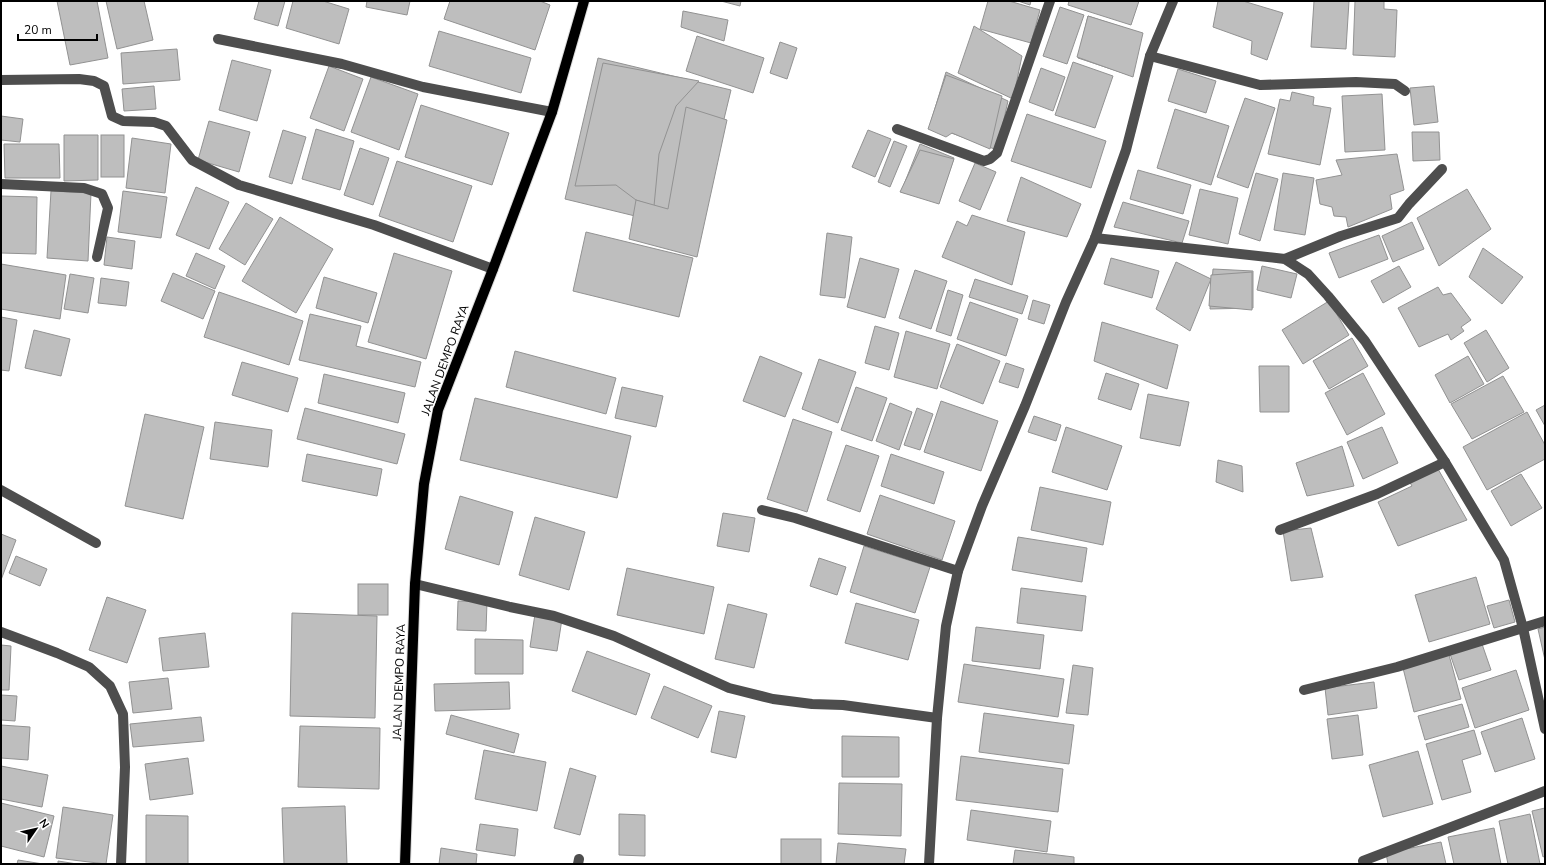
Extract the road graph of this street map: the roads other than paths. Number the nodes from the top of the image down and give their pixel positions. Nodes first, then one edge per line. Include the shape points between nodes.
1 (584, 1) edge
2 (1050, 1) edge
3 (1173, 1) edge
4 (218, 39) dead end
5 (1150, 56) junction
6 (1, 80) edge
7 (1405, 92) dead end
8 (552, 112) junction
9 (897, 129) dead end
10 (1442, 169) dead end
11 (1, 184) edge
12 (1095, 238) junction
13 (97, 257) dead end
14 (1285, 259) junction
15 (494, 269) junction
16 (1445, 462) junction
17 (1, 490) edge
18 (762, 510) dead end
19 (1280, 530) dead end
20 (96, 543) dead end
21 (958, 571) junction
22 (415, 584) junction
23 (1545, 621) edge
24 (1523, 628) junction
25 (1, 632) edge
26 (1304, 690) dead end
27 (937, 718) junction
28 (1545, 729) edge
29 (1545, 791) edge
30 (1363, 861) dead end
31 (121, 864) edge
32 (405, 864) edge
33 (929, 864) edge

1 - 8 main road, JALAN DEMPO RAYA
2 - 9 street via 997,153 990,159 984,161
3 - 5 street
4 - 8 street via 342,64 423,87
5 - 7 street via 1260,85 1356,82 1395,84
5 - 12 street via 1126,150
6 - 15 street via 94,81 104,86 112,116 123,122 154,122 166,126 192,160 239,185 374,225
8 - 15 main road, JALAN DEMPO RAYA
10 - 14 street via 1398,218 1341,236
11 - 13 street via 84,188 102,194 108,208
12 - 14 street
12 - 21 street via 982,506
14 - 16 street via 1308,274 1365,341
15 - 22 main road, JALAN DEMPO RAYA via 438,410 424,484
16 - 19 street via 1377,494
16 - 24 street via 1504,560
17 - 20 street
18 - 21 street via 802,520
21 - 27 street via 946,626
22 - 27 street via 554,616 614,636 736,690 773,699 843,705
22 - 32 main road, JALAN DEMPO RAYA
23 - 24 street
24 - 26 street via 1397,668
24 - 28 street
25 - 31 street via 89,667 110,686 123,714 125,767
27 - 33 street
29 - 30 street

